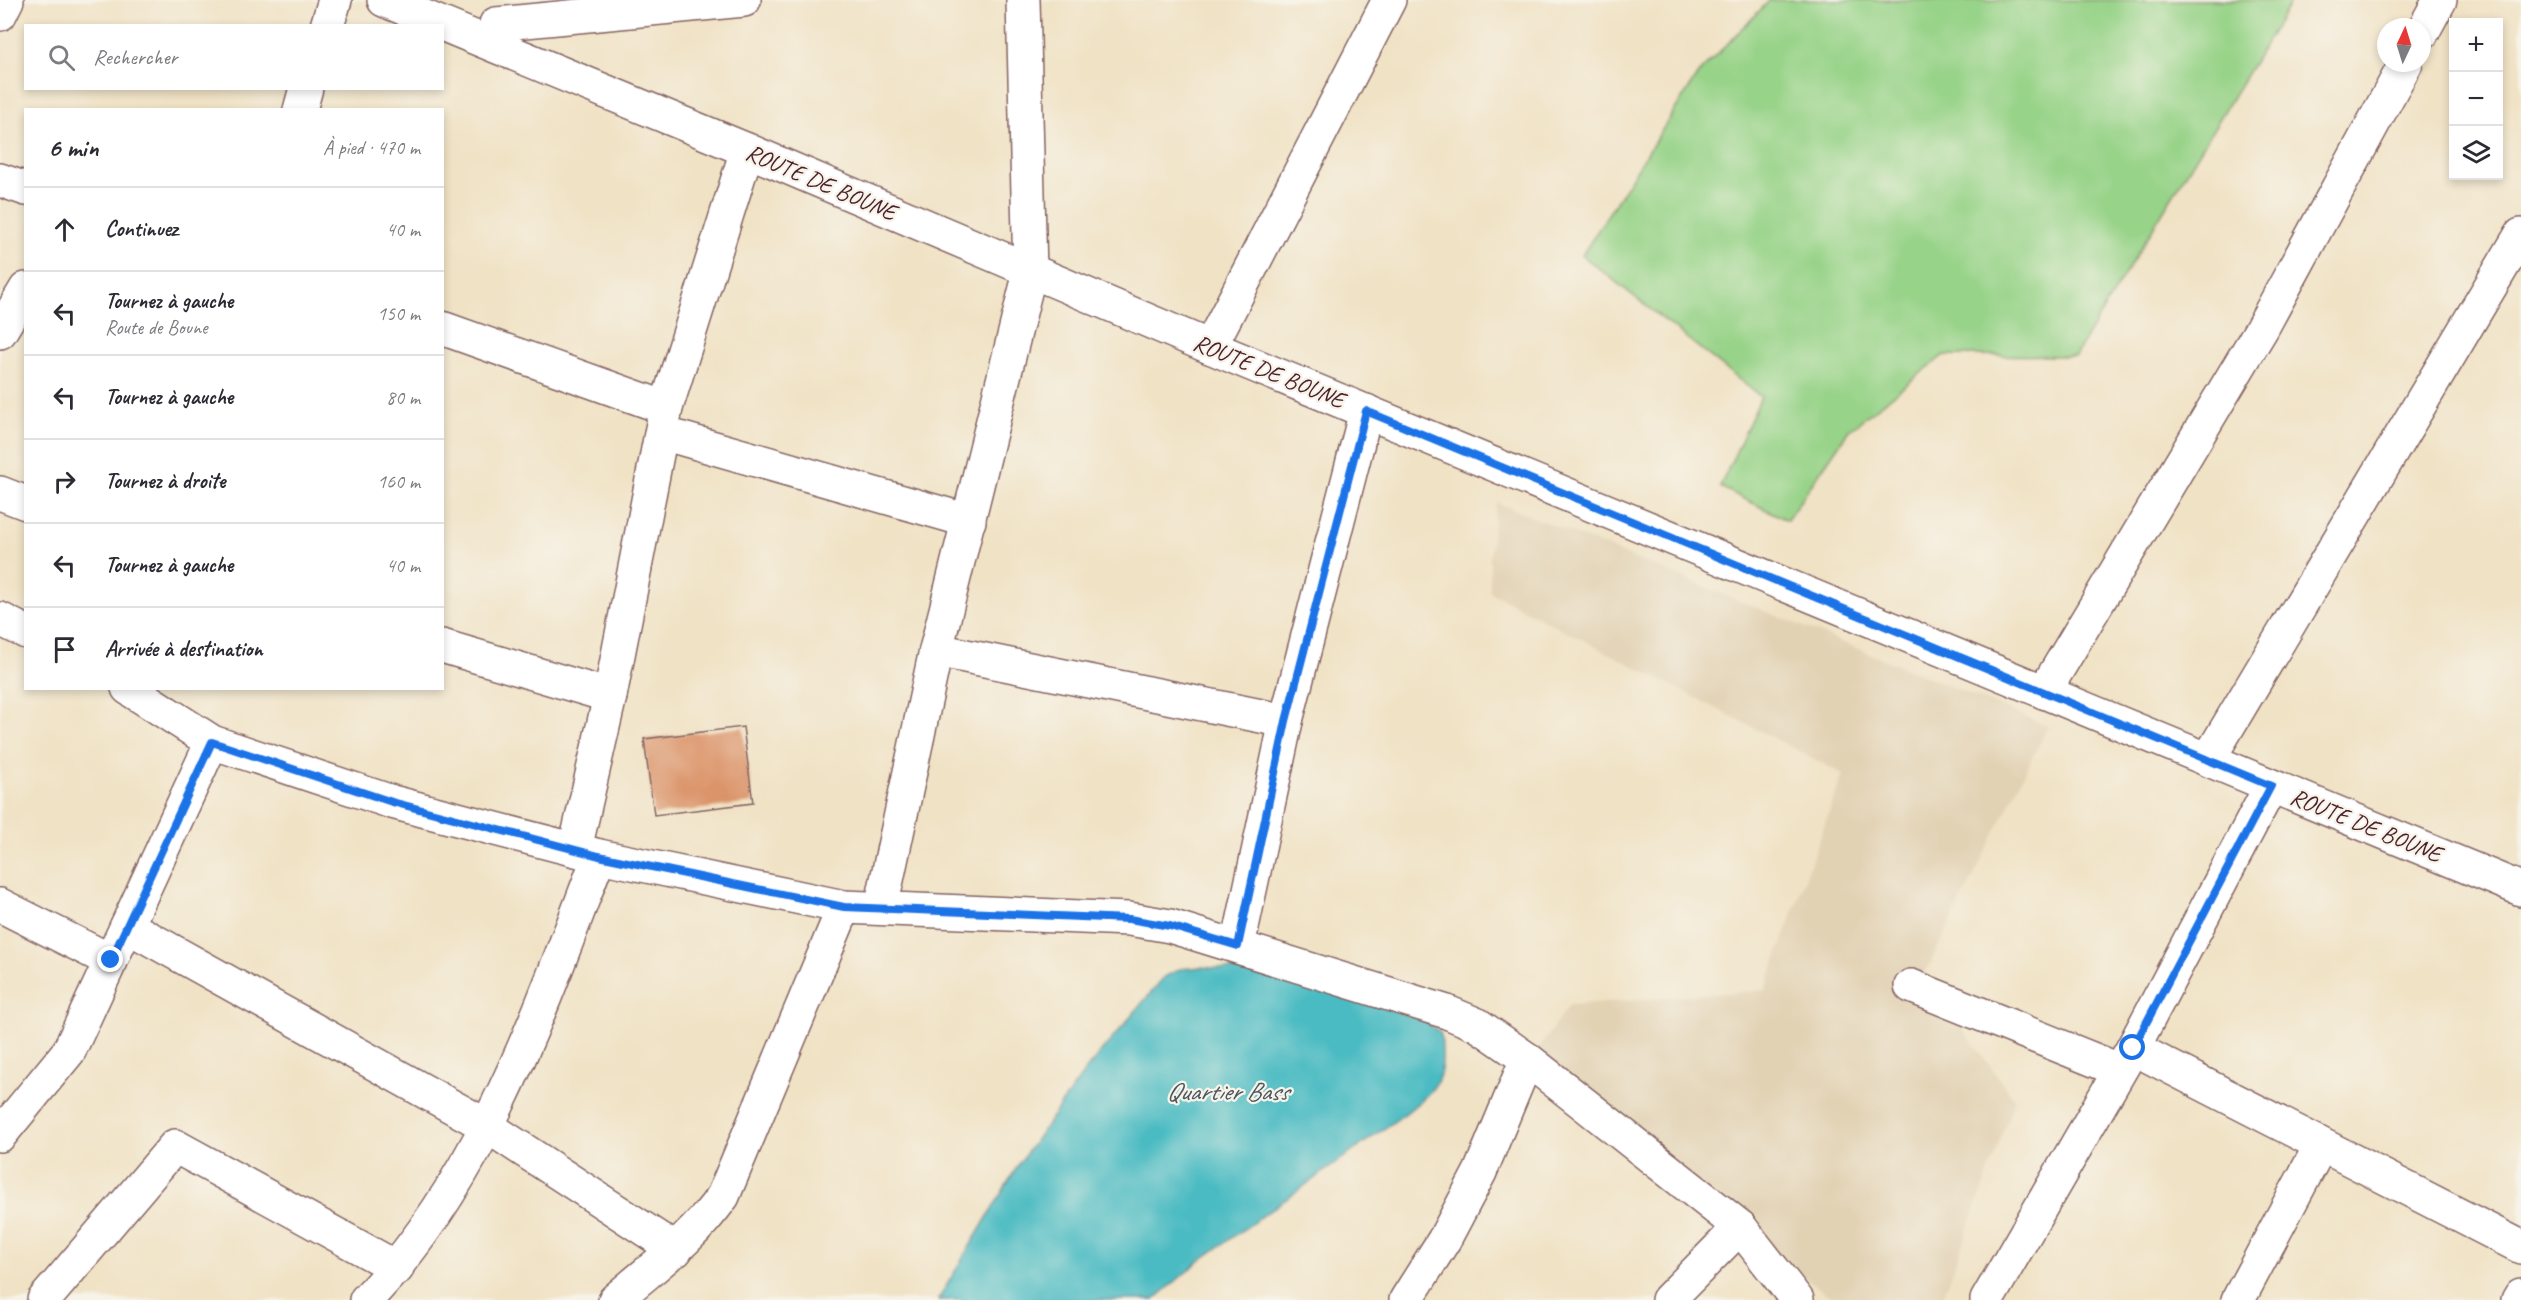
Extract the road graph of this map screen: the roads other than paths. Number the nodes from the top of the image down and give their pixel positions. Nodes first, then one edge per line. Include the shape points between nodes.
1 (7, 0) edge
2 (335, 0) edge
3 (384, 0) edge
4 (744, 0) edge
5 (1023, 0) edge
6 (1389, 0) edge
7 (2440, 0) edge
8 (0, 14) edge
9 (2430, 18) edge
10 (497, 22) edge
11 (328, 24) edge
12 (2401, 72) edge
13 (305, 90) edge
14 (301, 108) edge
15 (747, 150) junction
16 (0, 180) edge
17 (24, 188) edge
18 (2521, 235) edge
19 (1030, 272) junction
20 (24, 292) edge
21 (444, 329) edge
22 (0, 332) edge
23 (1210, 347) junction
24 (1366, 411) junction
25 (664, 421) junction
26 (0, 493) edge
27 (24, 502) edge
28 (969, 521) junction
29 (0, 619) edge
30 (24, 631) edge
31 (444, 647) edge
32 (936, 650) junction
33 (131, 690) edge
34 (2044, 692) junction
35 (610, 696) junction
36 (1286, 721) junction
37 (212, 742) junction
38 (2208, 760) junction
39 (2271, 786) junction
40 (587, 853) junction
41 (2521, 889) edge
42 (0, 904) edge
43 (844, 907) junction
44 (881, 908) junction
45 (127, 926) junction
46 (1238, 946) junction
47 (111, 960) junction
48 (1911, 986) dead end
49 (1527, 1059) junction
50 (2126, 1059) junction
51 (487, 1126) junction
52 (0, 1135) edge
53 (2321, 1145) junction
54 (1740, 1227) junction
55 (2521, 1247) edge
56 (676, 1250) junction
57 (397, 1268) junction
58 (2521, 1294) edge
59 (44, 1300) edge
60 (366, 1300) edge
61 (615, 1300) edge
62 (1406, 1300) edge
63 (1668, 1300) edge
64 (1797, 1300) edge
65 (1987, 1300) edge
66 (2238, 1300) edge
67 (2518, 1300) edge

1 - 8 street
2 - 11 street
3 - 10 street, ROUTE DE BOUNE
4 - 10 street
5 - 19 street
6 - 23 street
7 - 9 street
10 - 15 street, ROUTE DE BOUNE
12 - 34 street via 2262,328
13 - 14 street
15 - 19 street, ROUTE DE BOUNE
15 - 25 street
16 - 17 street
18 - 38 street
19 - 23 street, ROUTE DE BOUNE
19 - 28 street
20 - 22 street
21 - 25 street
23 - 24 street, ROUTE DE BOUNE
24 - 34 street, ROUTE DE BOUNE
24 - 36 street
25 - 28 street
25 - 35 street
26 - 27 street
28 - 32 street
29 - 30 street
31 - 35 street
32 - 36 street
32 - 44 street
33 - 37 street
34 - 38 street, ROUTE DE BOUNE
35 - 40 street
36 - 46 street
37 - 40 street via 392,802
37 - 45 street
38 - 39 street, ROUTE DE BOUNE
39 - 41 street, ROUTE DE BOUNE
39 - 50 street
40 - 43 street
40 - 51 street via 549,988
42 - 47 street
43 - 44 street
43 - 56 street via 723,1196
44 - 46 street via 1129,919 1170,926
45 - 47 street
45 - 51 street
46 - 49 street via 1447,1012 1478,1025
47 - 52 street via 69,1051
48 - 50 street
49 - 54 street
49 - 62 street via 1465,1202
50 - 53 street
50 - 65 street
51 - 56 street
51 - 57 street via 437,1214
53 - 55 street
53 - 66 street
54 - 63 street
54 - 64 street
56 - 61 street
57 - 59 street via 175,1146
57 - 60 street
58 - 67 street

